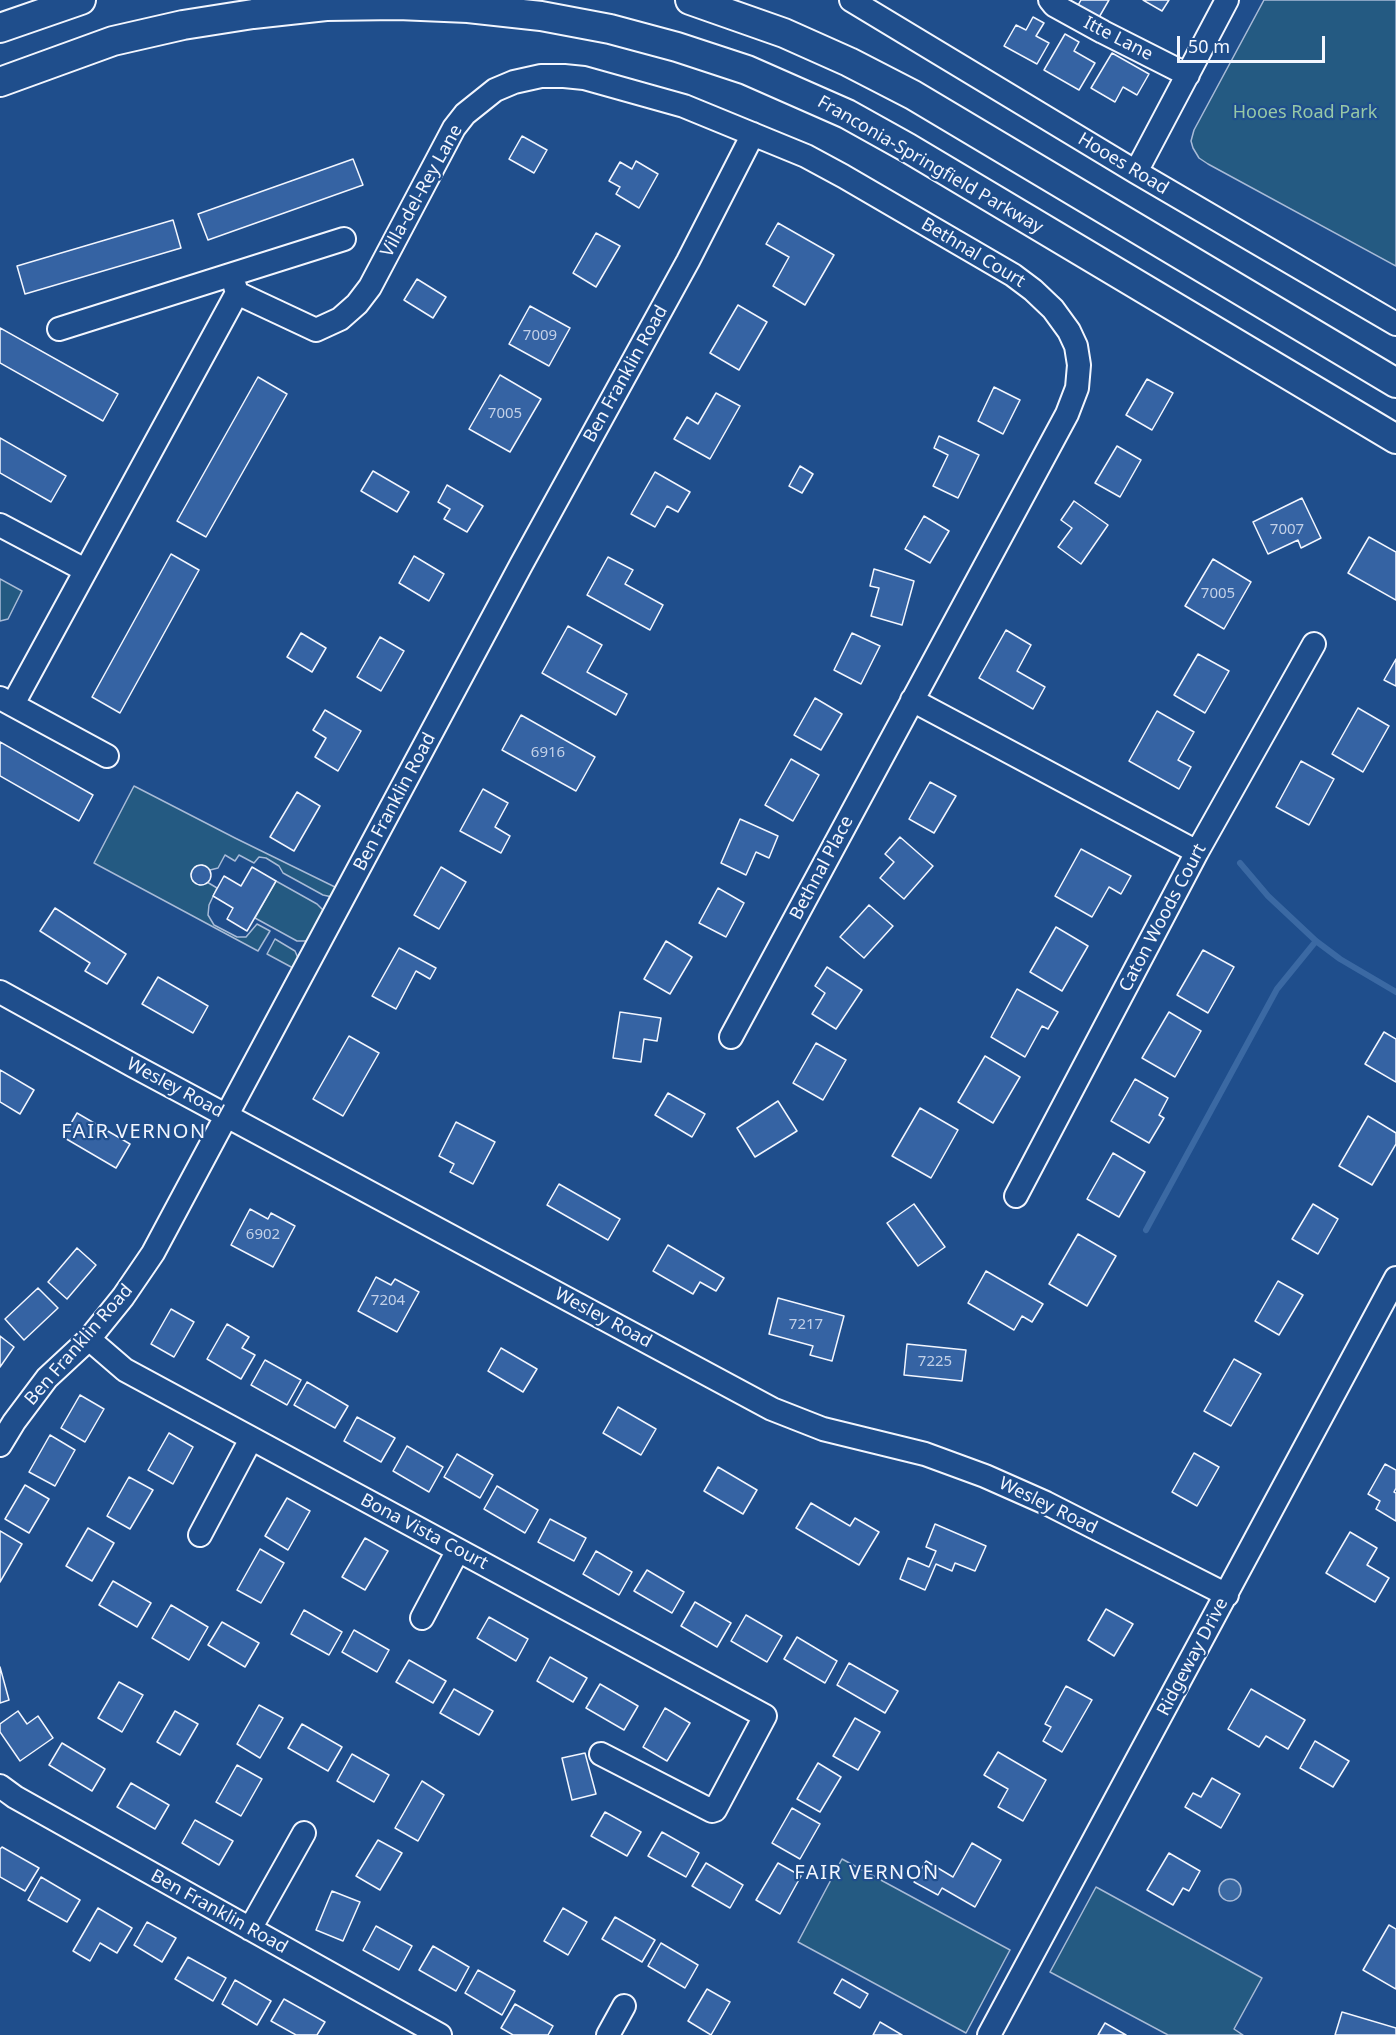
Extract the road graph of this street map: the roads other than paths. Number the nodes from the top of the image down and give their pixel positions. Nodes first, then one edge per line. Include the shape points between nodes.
1 (81, 0) edge
2 (690, 0) edge
3 (851, 0) edge
4 (1050, 0) edge
5 (1227, 0) edge
6 (0, 28) edge
7 (1188, 75) junction
8 (0, 81) edge
9 (753, 134) junction
10 (1136, 172) junction
11 (344, 239) dead end
12 (235, 284) junction
13 (1396, 324) edge
14 (59, 329) dead end
15 (1396, 383) edge
16 (1396, 439) edge
17 (1013, 513) joint
18 (0, 525) edge
19 (85, 570) junction
20 (1314, 644) dead end
21 (912, 700) junction
22 (6, 701) edge
23 (107, 756) dead end
24 (1197, 852) junction
25 (0, 992) edge
26 (731, 1037) dead end
27 (226, 1116) junction
28 (1016, 1196) dead end
29 (1396, 1278) edge
30 (89, 1339) junction
31 (251, 1439) junction
32 (0, 1445) edge
33 (200, 1535) dead end
34 (458, 1550) junction
35 (1227, 1595) junction
36 (422, 1618) dead end
37 (600, 1754) dead end
38 (0, 1786) edge
39 (304, 1833) dead end
40 (250, 1929) junction
41 (624, 2006) dead end
42 (440, 2035) edge
43 (608, 2035) edge
44 (989, 2035) edge

1 - 6 main road
2 - 15 main road via 784,33 903,89
3 - 10 street, Hooes Road
4 - 7 street, Itte Lane
5 - 7 street
7 - 10 street
8 - 16 main road, Franconia-Springfield Parkway via 103,44 183,25 326,6 398,4 468,8 610,29 747,70 847,114
9 - 12 street, Villa-del-Rey Lane via 684,106 584,78 541,76 514,82 495,90 454,128 370,287 340,319 316,330
9 - 17 street, Bethnal Court via 843,176 1013,275 1053,309 1069,331 1079,365 1077,388
9 - 27 street, Ben Franklin Road
10 - 13 street, Hooes Road
11 - 12 street
12 - 14 street
12 - 19 street
17 - 21 street, Bethnal Place
18 - 19 street
19 - 22 street
20 - 24 street, Caton Woods Court
21 - 24 street
21 - 26 street, Bethnal Place
22 - 23 street
24 - 28 street, Caton Woods Court
25 - 27 street, Wesley Road
27 - 30 street, Ben Franklin Road via 153,1253
27 - 35 street, Wesley Road via 772,1409 823,1429 925,1455 985,1476
29 - 35 street, Ridgeway Drive
30 - 31 street, Bona Vista Court via 124,1370
30 - 32 street, Ben Franklin Road via 47,1378
31 - 33 street
31 - 34 street, Bona Vista Court
34 - 36 street
34 - 37 street, Bona Vista Court via 765,1716 715,1810 709,1811
35 - 44 street, Ridgeway Drive
38 - 40 street, Ben Franklin Road
39 - 40 street
40 - 42 street, Ben Franklin Road
41 - 43 street

